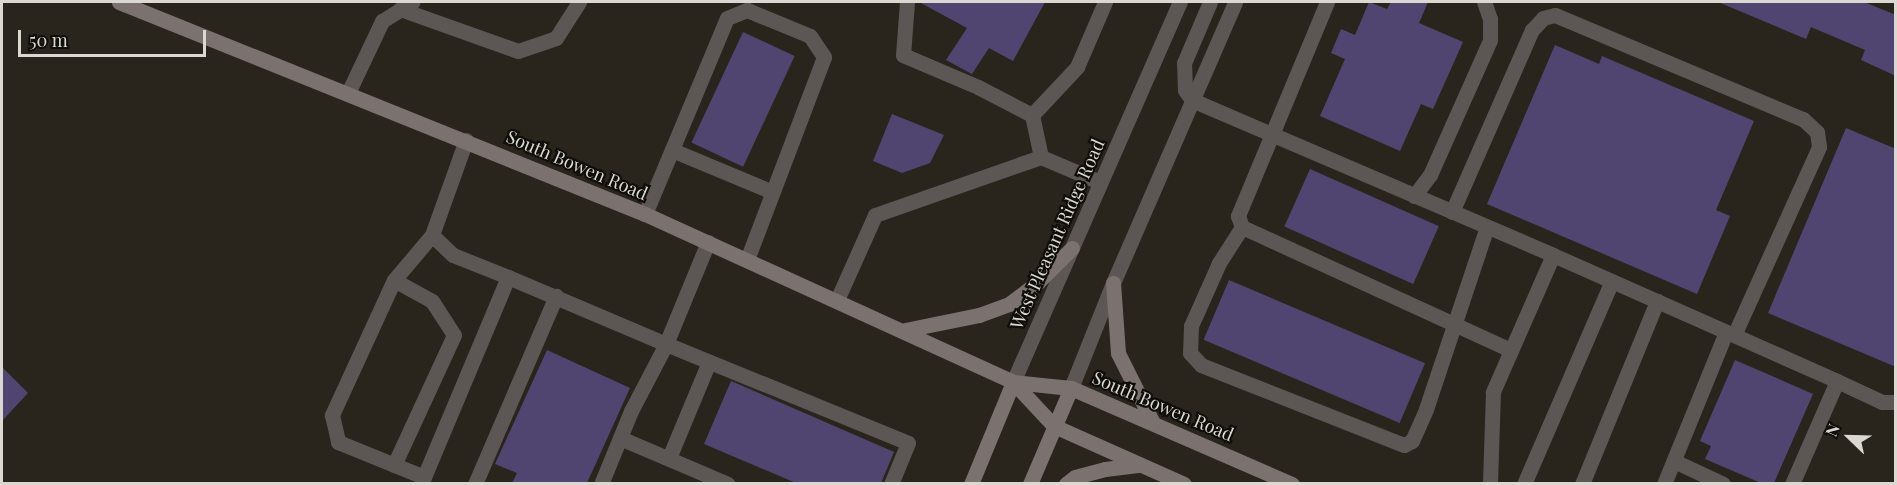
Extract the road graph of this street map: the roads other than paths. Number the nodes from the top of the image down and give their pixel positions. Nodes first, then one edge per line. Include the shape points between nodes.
1 (119, 2) edge
2 (579, 2) edge
3 (907, 2) edge
4 (1105, 2) edge
5 (1180, 2) edge
6 (1210, 2) edge
7 (1235, 2) edge
8 (1327, 2) edge
9 (1484, 2) edge
10 (406, 5) edge
11 (348, 93) junction
12 (1192, 100) junction
13 (1032, 115) junction
14 (1272, 135) junction
15 (466, 140) junction
16 (672, 150) junction
17 (1041, 157) junction
18 (1100, 182) junction
19 (773, 192) junction
20 (1414, 196) junction
21 (1452, 212) junction
22 (645, 214) junction
23 (1242, 227) junction
24 (1487, 227) junction
25 (432, 235) junction
26 (708, 242) junction
27 (1072, 248) junction
28 (1553, 255) junction
29 (747, 260) junction
30 (508, 278) junction
31 (394, 280) junction
32 (1612, 281) junction
33 (1113, 283) junction
34 (556, 296) junction
35 (837, 300) junction
36 (1657, 301) junction
37 (1455, 324) junction
38 (904, 330) junction
39 (1730, 334) junction
40 (666, 344) junction
41 (1511, 350) junction
42 (710, 362) junction
43 (1837, 381) junction
44 (1013, 382) junction
45 (1071, 388) junction
46 (1896, 402) edge
47 (1153, 423) junction
48 (1054, 426) junction
49 (620, 438) junction
50 (669, 458) junction
51 (1674, 461) junction
52 (1142, 464) junction
53 (394, 465) junction
54 (422, 480) edge
55 (475, 483) edge
56 (601, 483) edge
57 (728, 483) edge
58 (891, 483) edge
59 (971, 483) edge
60 (1030, 483) edge
61 (1066, 483) edge
62 (1184, 483) edge
63 (1292, 483) edge
64 (1490, 483) edge
65 (1524, 483) edge
66 (1582, 483) edge
67 (1664, 483) edge
68 (1723, 483) edge
69 (1792, 483) edge

1 - 11 main road, South Bowen Road
2 - 10 street via 556,38 518,51
3 - 13 street via 903,55
4 - 13 street via 1077,67
5 - 18 street, West Pleasant Ridge Road
6 - 12 street via 1184,63 1185,90
7 - 12 street
8 - 14 street
9 - 20 street via 1490,18 1490,40 1430,175
10 - 11 street via 382,21
11 - 15 main road, South Bowen Road
12 - 14 street
12 - 33 street
13 - 17 street
14 - 20 street
14 - 23 street via 1238,216
15 - 22 main road, South Bowen Road
15 - 25 street
16 - 19 street
16 - 19 street via 728,18 747,10 810,36 824,57
16 - 22 street
17 - 18 street
17 - 35 street via 876,215
18 - 27 street, West Pleasant Ridge Road
19 - 29 street
20 - 21 street
21 - 24 street
21 - 39 street via 1532,30 1543,18 1555,15 1803,119 1817,132 1819,147
22 - 26 main road, South Bowen Road
23 - 37 street
23 - 37 street via 1219,263 1191,326 1190,353 1202,364 1404,446 1412,441 1426,409
24 - 28 street
24 - 37 street
25 - 30 street via 453,255
25 - 31 street
26 - 29 main road, South Bowen Road
26 - 40 street
27 - 38 main road via 1009,304 979,315
27 - 44 street, West Pleasant Ridge Road
28 - 32 street
28 - 41 street
29 - 35 main road, South Bowen Road
30 - 34 street
30 - 54 street
31 - 53 street via 432,301 454,335
31 - 53 street via 332,415 338,442
32 - 36 street
32 - 65 street
33 - 45 street
33 - 47 main road via 1118,353
34 - 40 street
34 - 55 street
35 - 38 main road, South Bowen Road
36 - 39 street
36 - 66 street
37 - 41 street
38 - 44 main road, South Bowen Road
39 - 43 street
39 - 51 street
40 - 42 street
40 - 49 street
41 - 64 street via 1493,392
42 - 50 street
42 - 58 street via 908,444
43 - 46 street via 1882,402
43 - 69 street
44 - 45 main road, South Bowen Road
44 - 48 main road, South Bowen Road
44 - 59 main road, West Pleasant Ridge Road
45 - 47 main road, South Bowen Road
45 - 48 main road
47 - 63 main road, South Bowen Road
48 - 52 main road, South Bowen Road
48 - 60 main road
49 - 50 street
49 - 56 street
50 - 57 street
51 - 67 street
51 - 68 street
52 - 61 main road via 1105,469
52 - 62 main road, South Bowen Road
53 - 54 street

